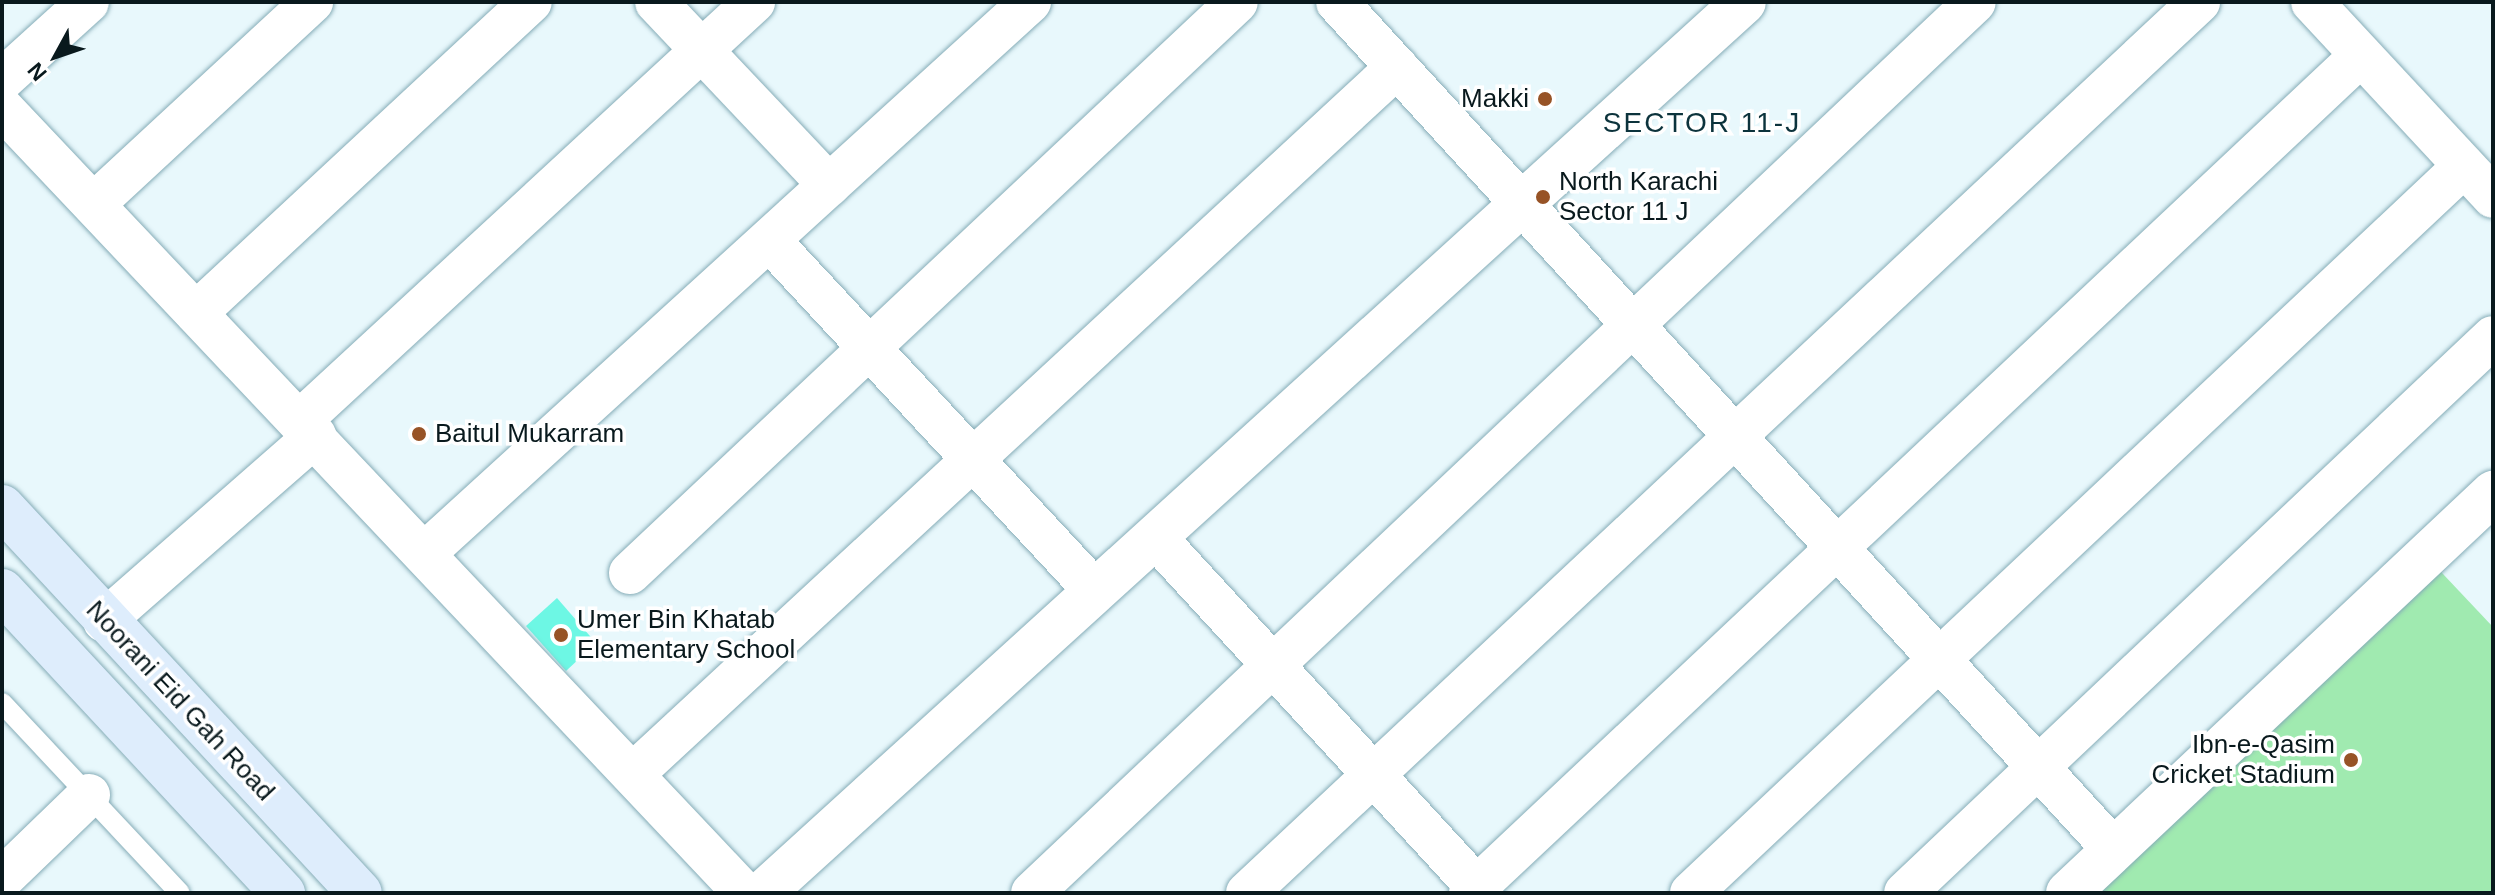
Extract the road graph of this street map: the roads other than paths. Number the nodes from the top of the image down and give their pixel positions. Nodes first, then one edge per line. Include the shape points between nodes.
1 (88, 2) edge
2 (312, 2) edge
3 (531, 2) edge
4 (656, 2) edge
5 (754, 2) edge
6 (1030, 2) edge
7 (1237, 2) edge
8 (1337, 2) edge
9 (1744, 2) edge
10 (1975, 2) edge
11 (2199, 2) edge
12 (2312, 2) edge
13 (702, 51) junction
14 (2361, 55) junction
15 (1397, 67) junction
16 (2, 80) edge
17 (2, 108) edge
18 (2464, 166) junction
19 (829, 185) junction
20 (2493, 197) edge
21 (1522, 201) junction
22 (95, 203) junction
23 (769, 240) junction
24 (196, 313) junction
25 (1635, 324) junction
26 (2493, 337) edge
27 (869, 348) junction
28 (307, 429) junction
29 (1736, 435) junction
30 (973, 460) junction
31 (2493, 493) edge
32 (2, 507) edge
33 (1155, 537) junction
34 (1838, 547) junction
35 (426, 552) junction
36 (630, 573) dead end
37 (2, 591) edge
38 (1095, 591) junction
39 (104, 621) junction
40 (1940, 659) junction
41 (1273, 665) junction
42 (2, 703) edge
43 (2038, 767) junction
44 (633, 774) junction
45 (1374, 775) junction
46 (89, 795) junction
47 (2114, 850) junction
48 (2, 879) edge
49 (1476, 891) edge
50 (180, 893) edge
51 (283, 893) edge
52 (360, 893) edge
53 (744, 893) edge
54 (763, 893) edge
55 (1032, 893) edge
56 (1247, 893) edge
57 (1691, 893) edge
58 (1905, 893) edge
59 (2068, 893) edge

1 - 16 street
2 - 22 street
3 - 24 street
4 - 13 street
5 - 13 street
6 - 19 street
7 - 27 street
8 - 15 street
9 - 21 street
10 - 25 street
11 - 29 street
12 - 14 street
13 - 19 street
13 - 28 street
14 - 18 street
14 - 34 street
15 - 21 street
15 - 30 street
17 - 22 street
18 - 20 street
18 - 40 street
19 - 23 street
21 - 25 street
21 - 33 street
22 - 24 street
23 - 27 street
23 - 35 street
24 - 28 street
25 - 29 street
25 - 41 street
26 - 43 street
27 - 30 street
27 - 36 street
28 - 35 street
28 - 39 street
29 - 34 street
29 - 45 street
30 - 38 street
30 - 44 street
31 - 47 street
32 - 39 main road, Noorani Eid Gah Road
33 - 38 street
33 - 41 street
34 - 40 street
34 - 49 street
35 - 44 street
37 - 51 main road
38 - 54 street
39 - 52 main road, Noorani Eid Gah Road
40 - 43 street
40 - 57 street
41 - 45 street
41 - 55 street
42 - 46 lane
43 - 47 street
43 - 58 street
44 - 53 street
45 - 49 street
45 - 56 street
46 - 48 street
46 - 50 lane
47 - 59 street

